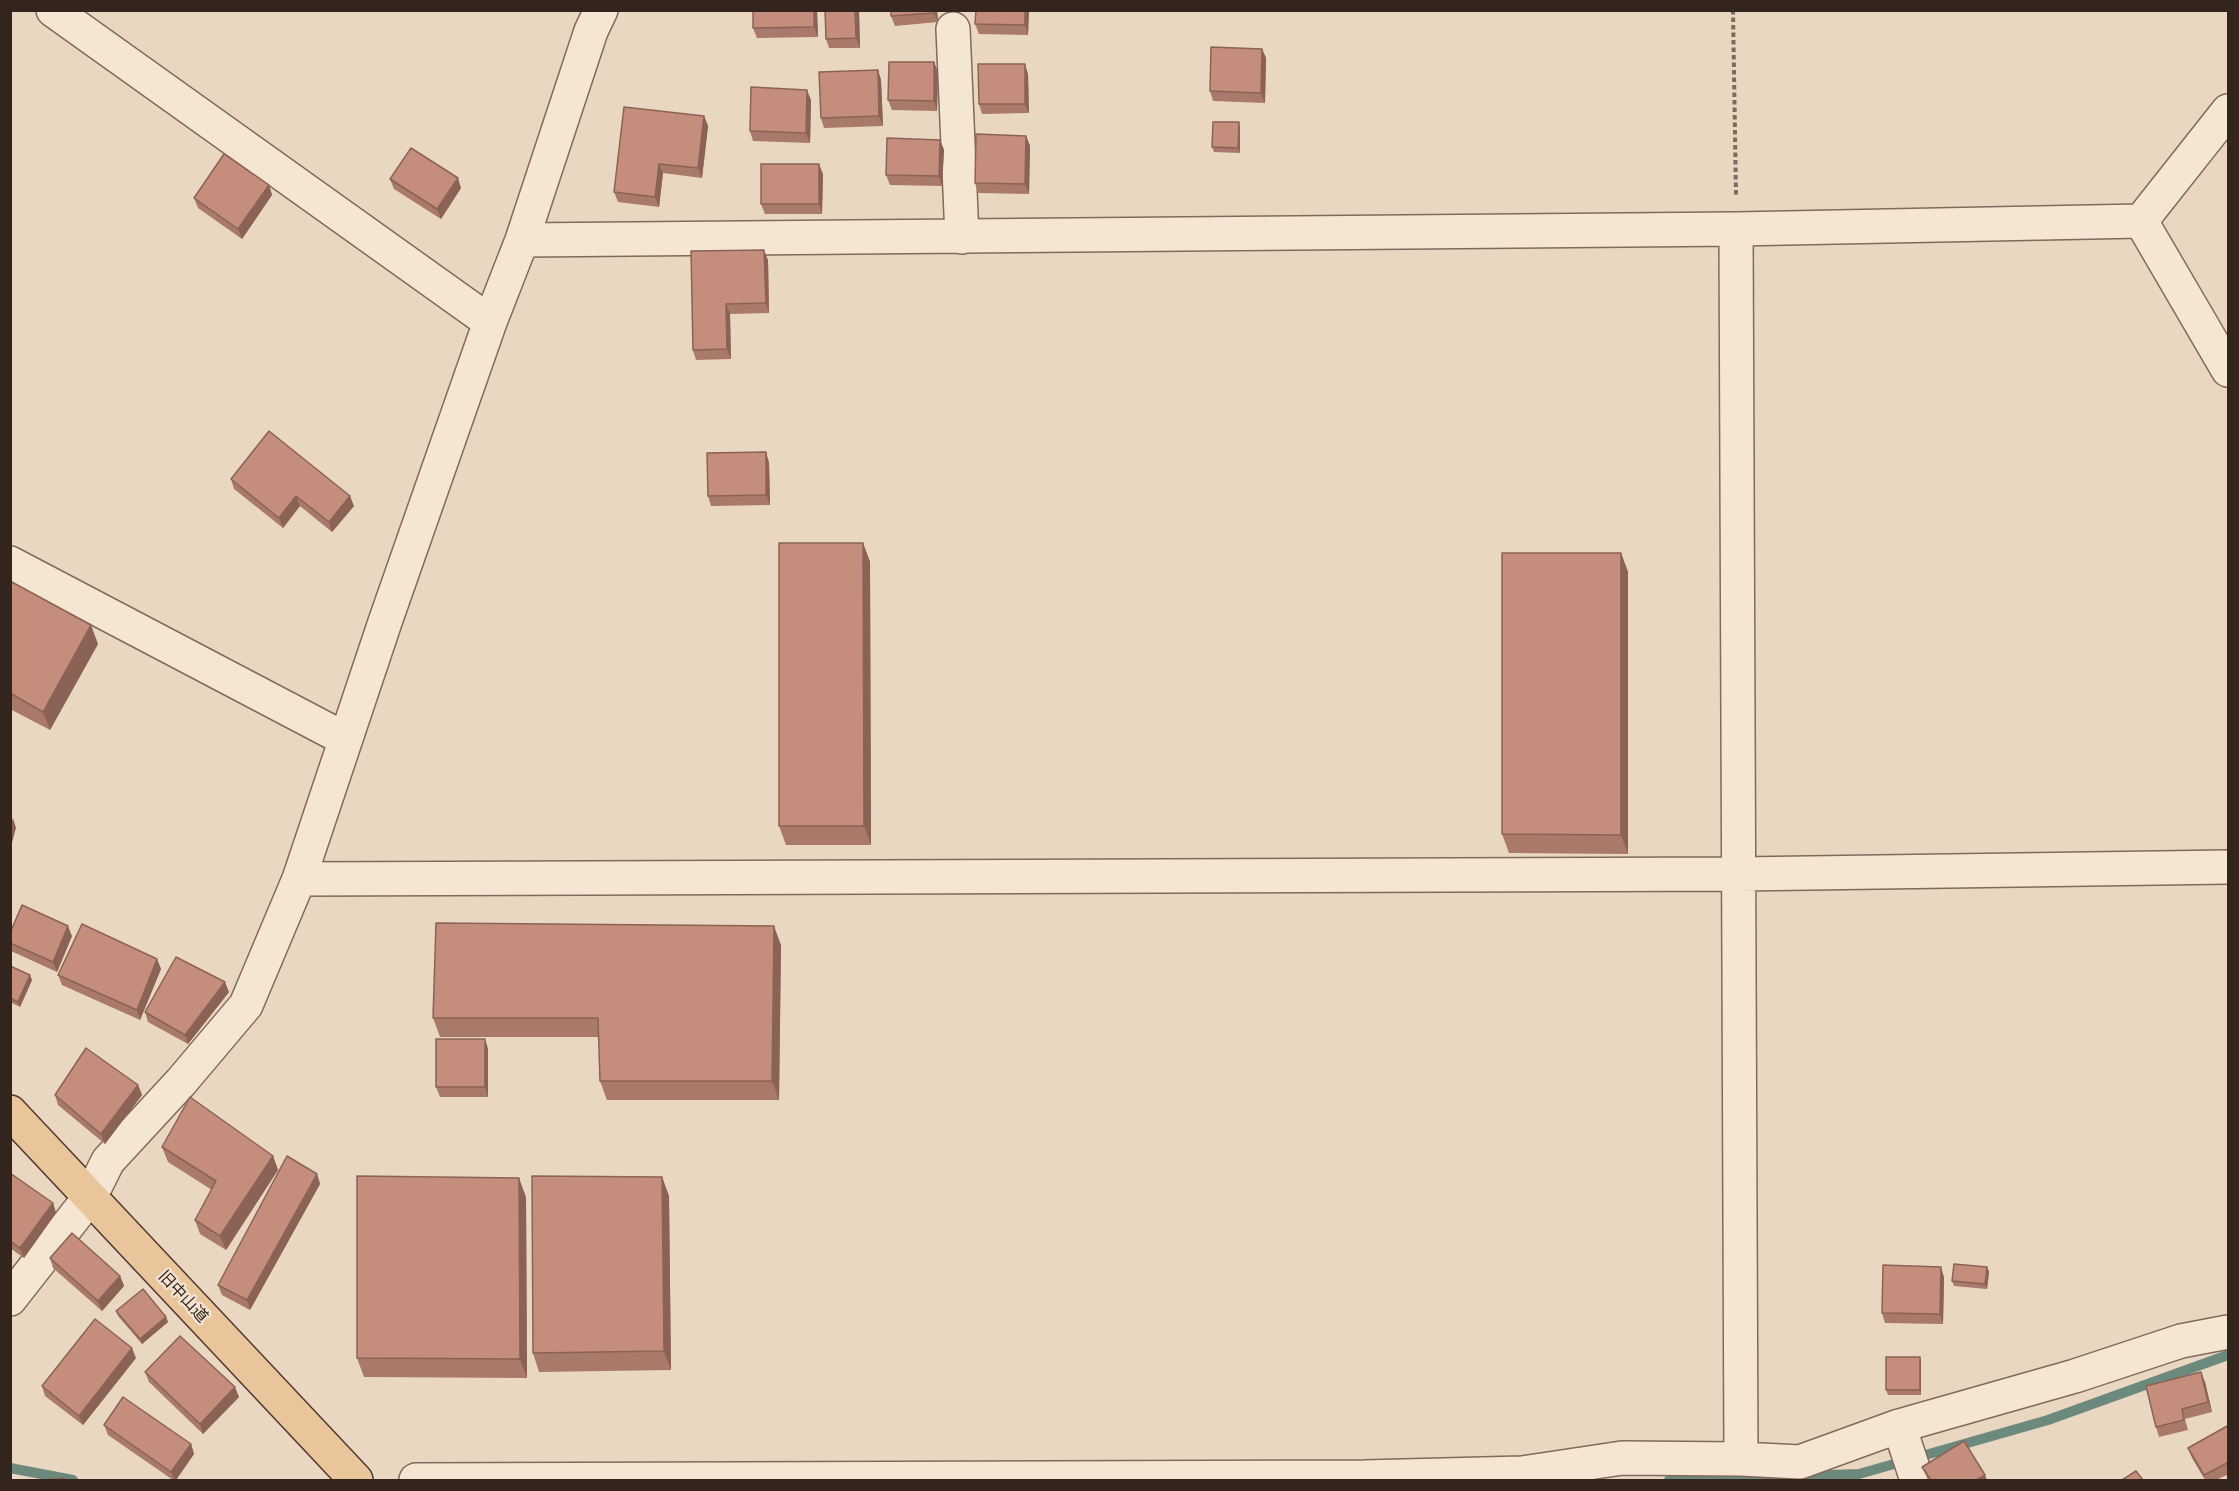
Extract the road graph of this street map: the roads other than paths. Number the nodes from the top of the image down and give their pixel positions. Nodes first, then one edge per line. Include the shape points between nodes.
1 (52, 10) edge
2 (601, 10) edge
3 (953, 29) dead end
4 (2229, 111) edge
5 (2141, 220) junction
6 (1736, 229) junction
7 (962, 237) junction
8 (522, 240) junction
9 (490, 322) junction
10 (2229, 370) edge
11 (10, 563) edge
12 (345, 739) junction
13 (2229, 867) edge
14 (1740, 873) junction
15 (299, 879) junction
16 (10, 1112) edge
17 (90, 1197) junction
18 (10, 1299) edge
19 (2229, 1332) edge
20 (1899, 1426) junction
21 (1741, 1459) junction
22 (1049, 1479) edge
23 (356, 1480) edge
24 (416, 1480) edge
25 (1917, 1480) edge

1 - 9 street
2 - 8 street
3 - 7 street
4 - 5 street
5 - 6 street
5 - 10 street
6 - 7 street
6 - 14 street
7 - 8 street
8 - 9 street
9 - 12 street
11 - 12 street
12 - 15 street
13 - 14 street
14 - 15 street
14 - 21 street
15 - 17 street via 246,1005 108,1161
16 - 17 main road, 旧中山道
17 - 18 street
17 - 23 main road, 旧中山道
19 - 20 street via 2181,1341
20 - 21 street via 1800,1462
20 - 25 street
21 - 22 street via 1622,1458 1522,1473
22 - 24 street

